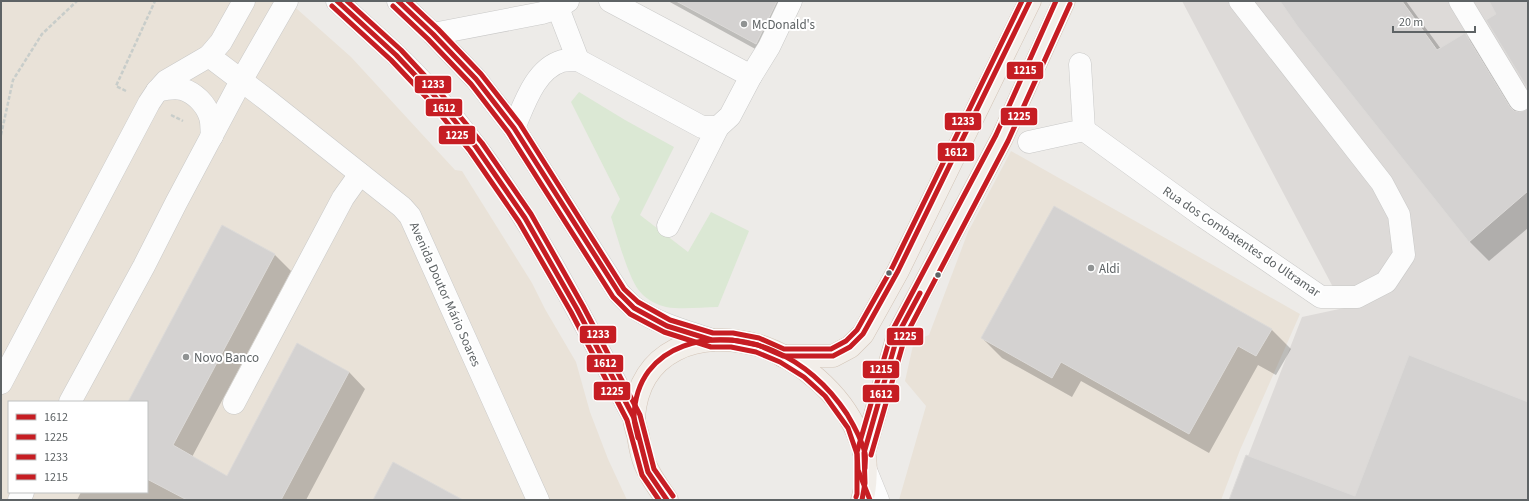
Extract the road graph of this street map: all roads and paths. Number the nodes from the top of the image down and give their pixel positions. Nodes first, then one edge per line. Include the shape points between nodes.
1 (76, 1) edge
2 (244, 1) edge
3 (287, 1) edge
4 (337, 1) edge
5 (398, 1) edge
6 (610, 1) edge
7 (791, 1) edge
8 (1030, 1) edge
9 (1064, 1) edge
10 (1240, 1) edge
11 (1460, 1) edge
12 (563, 5) edge
13 (433, 34) junction
14 (209, 56) junction
15 (578, 60) junction
16 (1080, 64) dead end
17 (751, 76) junction
18 (241, 81) junction
19 (157, 91) junction
20 (1520, 100) dead end
21 (718, 127) junction
22 (514, 128) junction
23 (1084, 130) junction
24 (1, 135) edge
25 (212, 136) junction
26 (1030, 142) dead end
27 (360, 174) junction
28 (668, 226) dead end
29 (712, 340) junction
30 (783, 356) junction
31 (1, 382) edge
32 (71, 401) edge
33 (234, 403) dead end
34 (634, 418) junction
35 (865, 460) junction
36 (538, 500) edge
37 (667, 500) edge
38 (862, 500) edge
39 (878, 500) edge

1 - 24 path via 42,34 12,80
2 - 14 street via 221,42
3 - 18 street
4 - 34 street via 396,54 476,147 525,218 577,309
5 - 13 street
6 - 17 street
7 - 17 street via 769,47
8 - 30 main road via 898,271 863,334 850,347 833,356
9 - 35 main road via 1002,138 898,334
10 - 23 street, Rua dos Combatentes do Ultramar via 1382,183 1398,215 1404,255 1386,282 1357,297 1321,297
11 - 20 street
12 - 13 street via 542,13
12 - 15 street
13 - 22 street via 476,79
14 - 18 street, Avenida Doutor Mário Soares
14 - 19 street via 166,81
15 - 21 street via 702,127
15 - 22 street via 563,61 549,67 530,90
16 - 23 street
17 - 21 street via 730,116
18 - 25 street
18 - 27 street, Avenida Doutor Mário Soares
19 - 25 street via 182,89 198,98 211,119
19 - 31 street
21 - 28 street
22 - 29 street via 619,293 634,308 650,317 668,326
23 - 26 street
25 - 32 street
27 - 33 street via 342,198
27 - 36 street, Avenida Doutor Mário Soares via 402,207 416,225
29 - 30 main road via 732,340 758,345
29 - 34 main road via 678,348 659,360 648,372 640,388
30 - 35 main road via 808,371 830,390 854,424
34 - 37 main road via 648,472
35 - 38 main road
35 - 39 street

